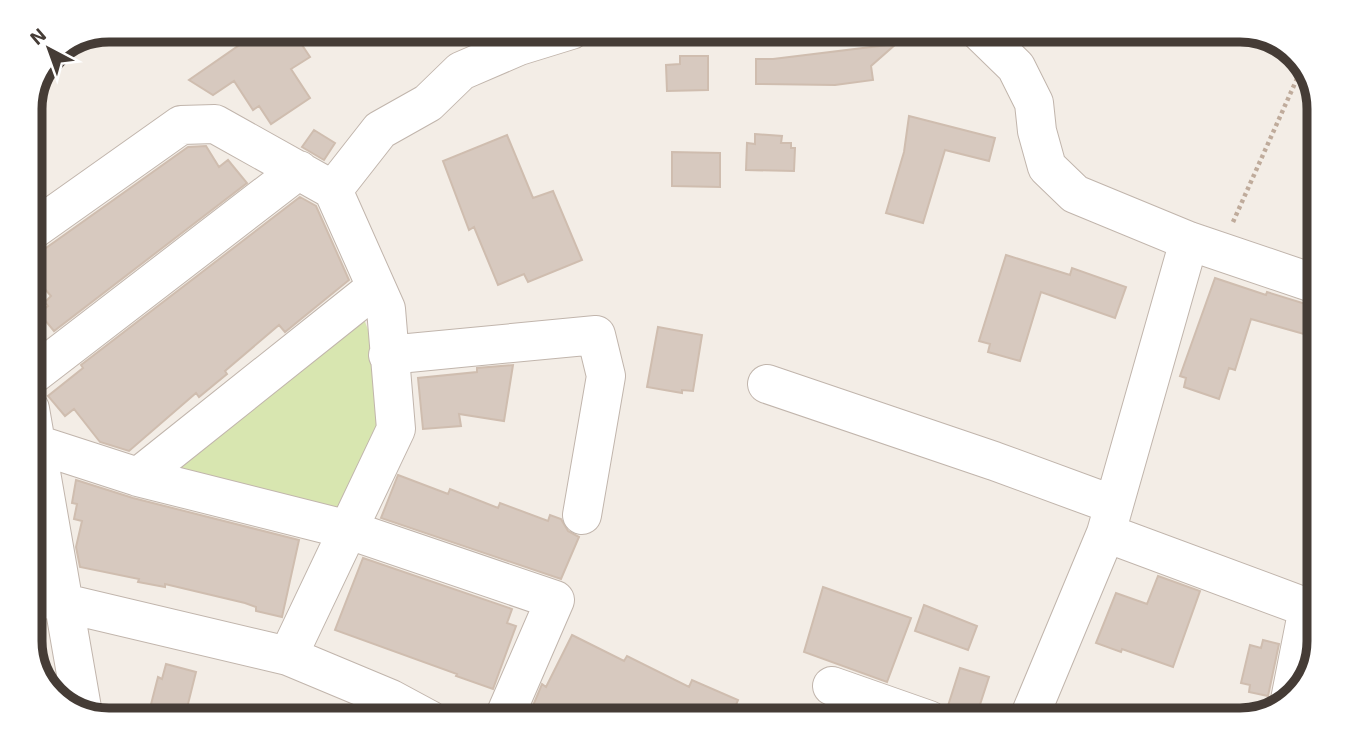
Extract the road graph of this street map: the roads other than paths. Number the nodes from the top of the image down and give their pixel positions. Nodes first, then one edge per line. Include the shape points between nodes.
1 (532, 42) edge
2 (990, 42) edge
3 (299, 170) junction
4 (333, 190) junction
5 (42, 223) edge
6 (1204, 247) junction
7 (1307, 281) edge
8 (375, 288) junction
9 (388, 355) junction
10 (42, 368) edge
11 (767, 384) dead end
12 (42, 430) edge
13 (138, 477) junction
14 (582, 515) dead end
15 (1110, 519) junction
16 (349, 530) junction
17 (42, 537) edge
18 (47, 599) edge
19 (1307, 608) edge
20 (1307, 613) edge
21 (288, 656) junction
22 (1294, 681) edge
23 (832, 686) dead end
24 (79, 701) edge
25 (408, 708) edge
26 (508, 708) edge
27 (895, 708) edge
28 (1033, 708) edge

1 - 4 street via 461,72 428,103 380,130
2 - 6 street via 1016,67 1034,103 1047,167 1075,194
3 - 4 street
3 - 5 street via 215,124 181,125
3 - 10 street
4 - 8 street
6 - 7 street
6 - 15 street
8 - 9 street via 386,309
8 - 13 street
9 - 14 street via 596,335 606,376
9 - 16 street via 396,429
11 - 15 street via 994,461
12 - 13 street
13 - 16 street
15 - 19 street
15 - 28 street
16 - 21 street
16 - 26 street via 555,600
17 - 18 street
18 - 21 street
18 - 24 street
20 - 22 street
21 - 25 street
23 - 27 street

